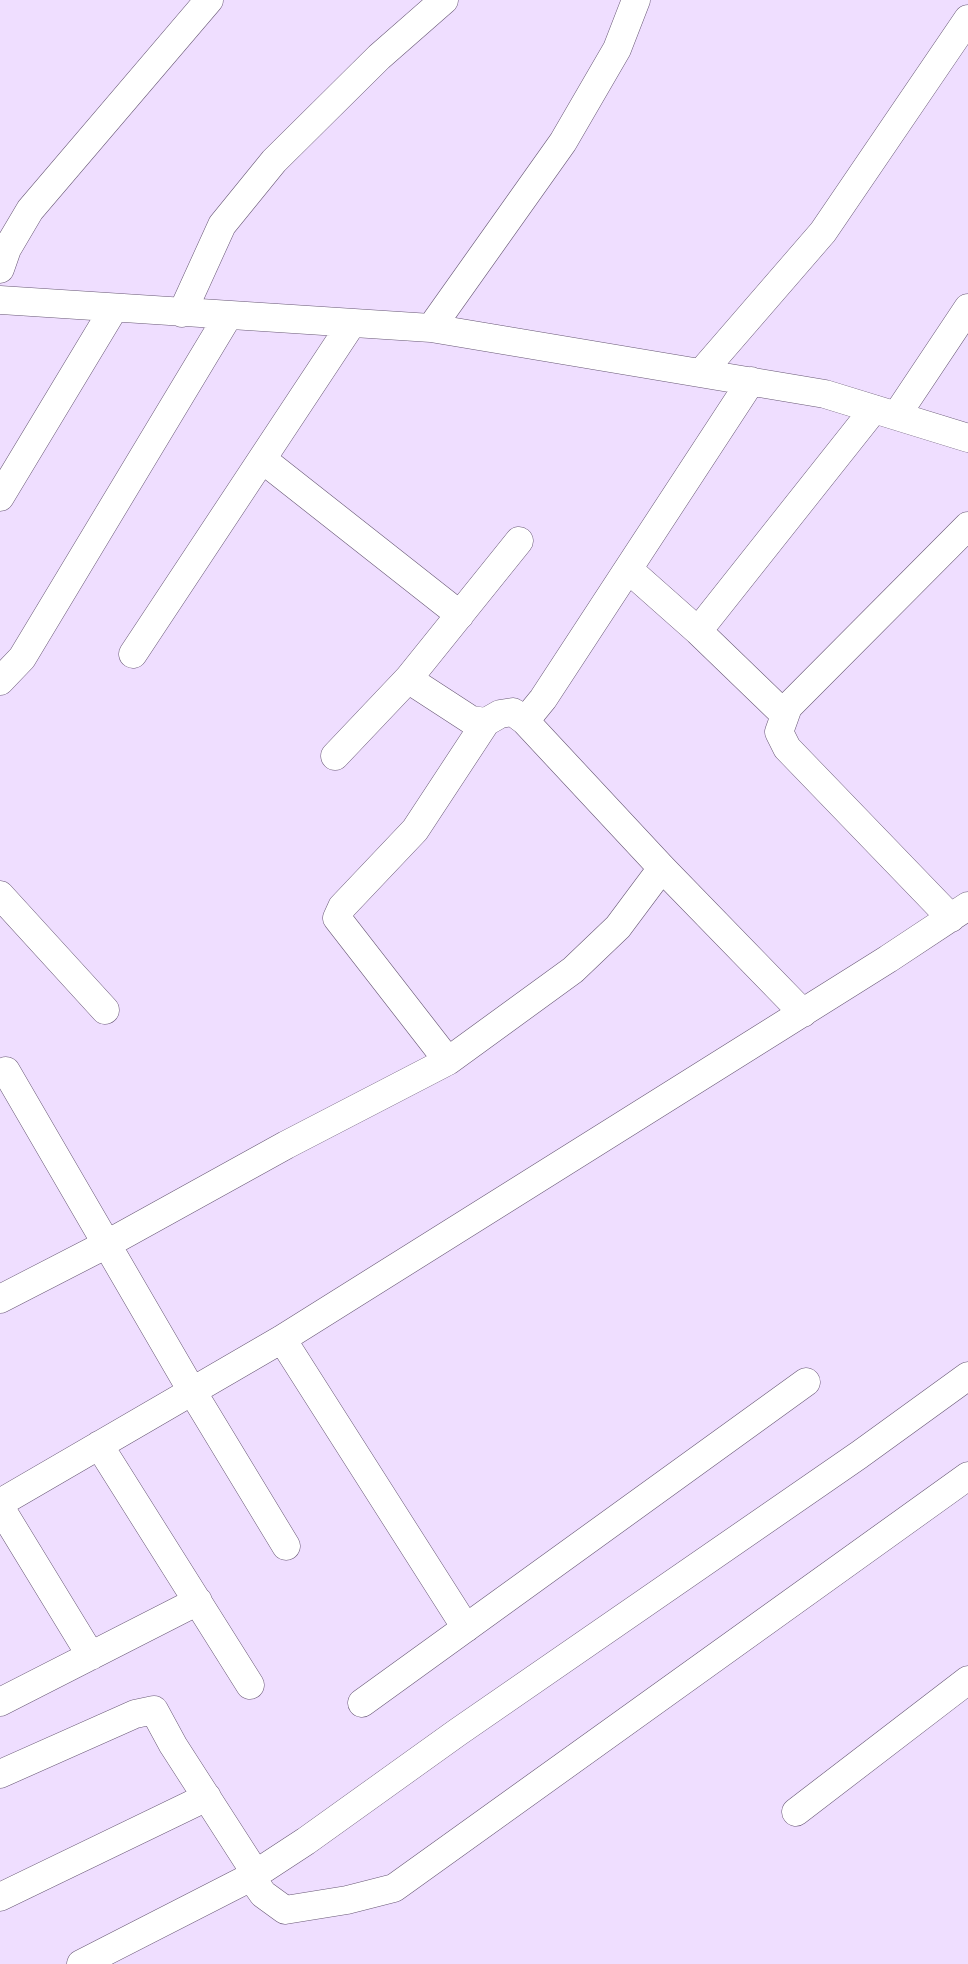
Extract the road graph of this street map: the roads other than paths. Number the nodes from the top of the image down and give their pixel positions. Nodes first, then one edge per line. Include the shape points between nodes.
1 (209, 0) edge
2 (444, 0) edge
3 (636, 0) edge
4 (968, 19) edge
5 (0, 269) edge
6 (0, 300) edge
7 (114, 308) junction
8 (968, 308) edge
9 (182, 313) junction
10 (228, 316) junction
11 (352, 323) junction
12 (431, 328) junction
13 (701, 373) junction
14 (751, 381) junction
15 (885, 412) junction
16 (968, 438) edge
17 (262, 459) junction
18 (0, 497) edge
19 (968, 526) edge
20 (518, 541) dead end
21 (628, 569) junction
22 (460, 615) junction
23 (698, 631) junction
24 (133, 654) dead end
25 (408, 679) junction
26 (0, 681) edge
27 (784, 715) junction
28 (525, 721) junction
29 (486, 722) junction
30 (335, 756) dead end
31 (662, 868) junction
32 (0, 895) edge
33 (960, 912) edge
34 (105, 1010) dead end
35 (803, 1013) junction
36 (448, 1062) junction
37 (6, 1071) dead end
38 (107, 1244) junction
39 (0, 1300) edge
40 (282, 1339) junction
41 (968, 1376) edge
42 (806, 1382) dead end
43 (192, 1392) junction
44 (99, 1445) junction
45 (968, 1476) edge
46 (0, 1503) edge
47 (0, 1507) edge
48 (286, 1546) dead end
49 (198, 1601) junction
50 (466, 1628) junction
51 (91, 1656) junction
52 (968, 1680) edge
53 (250, 1685) dead end
54 (0, 1702) edge
55 (362, 1703) dead end
56 (0, 1774) edge
57 (207, 1797) junction
58 (796, 1812) dead end
59 (253, 1875) junction
60 (0, 1897) edge
61 (82, 1964) edge

1 - 5 street via 30,210 7,249
2 - 9 street via 379,57 274,161 222,225
3 - 12 street via 617,49 563,142
4 - 13 street via 823,232
6 - 7 street
7 - 9 street
7 - 18 street
8 - 15 street
9 - 10 street
10 - 11 street
10 - 26 street via 22,658
11 - 12 street
11 - 17 street
12 - 13 street
13 - 14 street
14 - 15 street via 826,394
14 - 21 street
15 - 16 street
15 - 23 street
17 - 22 street
17 - 24 street
19 - 27 street via 788,706
20 - 22 street
21 - 23 street
21 - 28 street via 543,699
22 - 25 street
23 - 27 street
25 - 29 street via 470,720
25 - 30 street
27 - 33 street via 779,732 787,748
28 - 29 street via 514,712 500,714
28 - 31 street
29 - 36 street via 415,830 342,906 337,918
31 - 35 street
31 - 36 street via 618,927 573,970
32 - 34 street
33 - 35 street
35 - 40 street
36 - 38 street via 286,1145
37 - 38 street
38 - 39 street
38 - 43 street
40 - 43 street
40 - 50 street
41 - 59 street via 352,1809
42 - 50 street
43 - 44 street
43 - 48 street
44 - 46 street
44 - 49 street
45 - 59 street via 394,1888 286,1910 262,1894
47 - 51 street
49 - 51 street
49 - 53 street
50 - 55 street
51 - 54 street
52 - 58 street
56 - 57 street via 135,1714 154,1710
57 - 59 street
57 - 60 street
59 - 61 street

